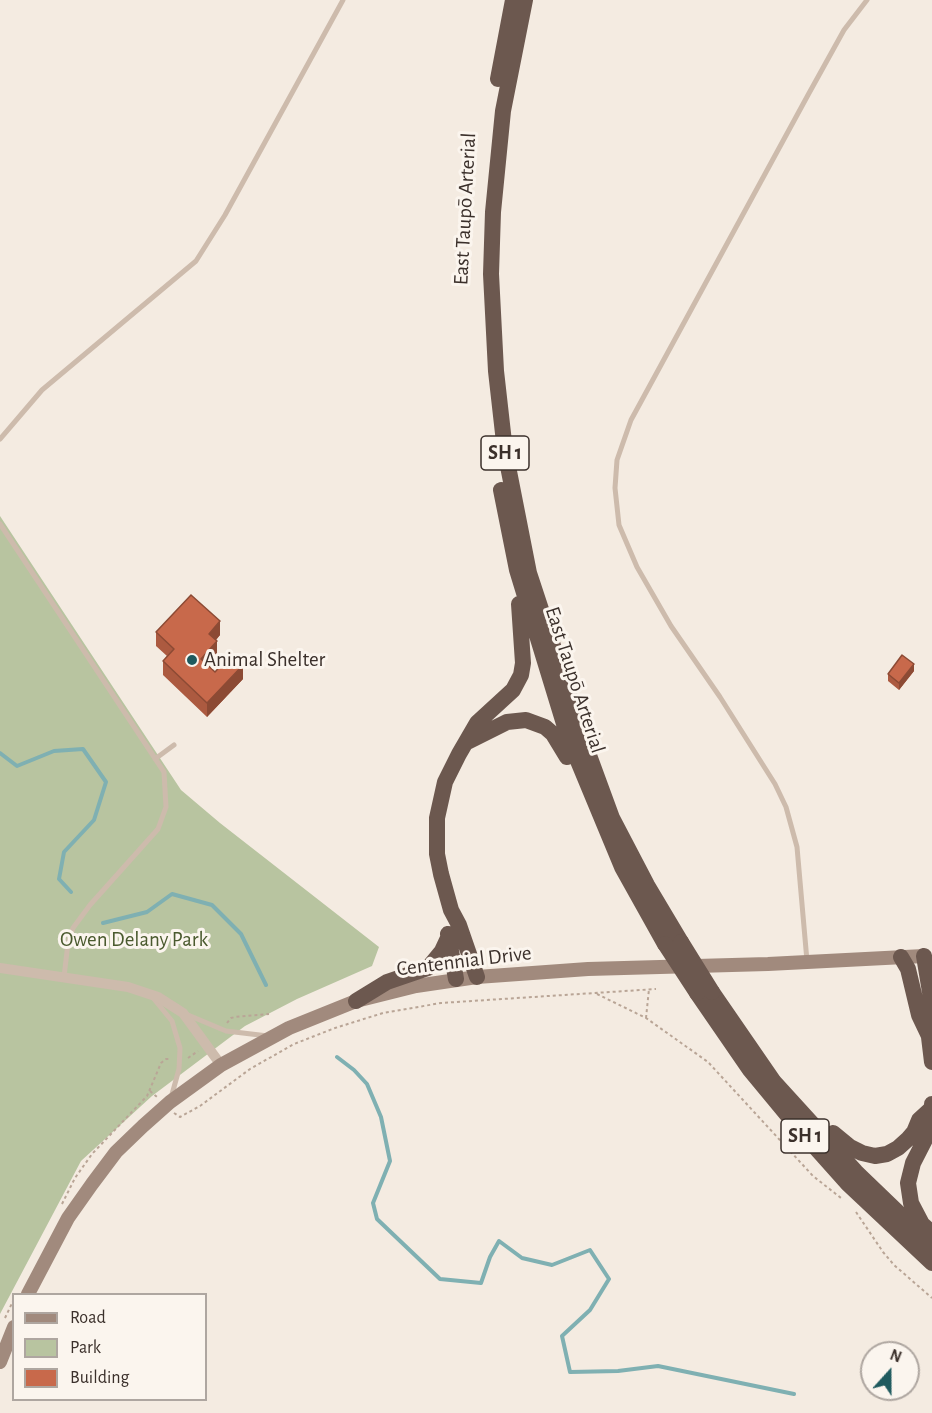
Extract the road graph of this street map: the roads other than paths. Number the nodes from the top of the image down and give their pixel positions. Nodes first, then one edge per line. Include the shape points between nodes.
1 (343, 0) edge
2 (513, 0) edge
3 (525, 0) edge
4 (867, 0) edge
5 (0, 439) edge
6 (0, 524) edge
7 (517, 570) junction
8 (467, 742) junction
9 (174, 745) dead end
10 (156, 759) junction
11 (622, 867) junction
12 (451, 910) junction
13 (449, 936) junction
14 (673, 943) junction
15 (924, 956) joint
16 (901, 957) junction
17 (807, 961) junction
18 (0, 968) edge
19 (64, 977) junction
20 (477, 977) junction
21 (456, 979) junction
22 (144, 991) junction
23 (705, 992) junction
24 (932, 997) edge
25 (356, 1000) junction
26 (721, 1007) junction
27 (183, 1013) junction
28 (271, 1037) junction
29 (929, 1037) junction
30 (932, 1062) edge
31 (221, 1065) junction
32 (169, 1104) junction
33 (931, 1106) edge
34 (932, 1233) edge
35 (932, 1245) edge
36 (932, 1263) edge
37 (29, 1293) edge
38 (9, 1324) edge
39 (0, 1362) edge

1 - 5 lane via 196,261 42,390
2 - 7 highway, East Taupō Arterial / SH 1 via 490,138 483,305 492,430
3 - 14 highway, East Taupō Arterial / SH 1 via 503,111 493,212 491,274 505,452 529,573 593,768 612,818
4 - 17 lane via 828,58 631,420 617,460 615,488 619,525 638,567 670,626 720,697 786,807 797,848
6 - 10 lane
7 - 8 highway via 521,675 513,690 477,723
7 - 11 highway, East Taupō Arterial / SH 1 via 568,737
8 - 11 highway via 517,720 545,727 562,747 605,846
8 - 12 highway via 445,782 437,818 437,854
9 - 10 lane
10 - 19 lane via 164,772 166,807 158,829 73,928
11 - 14 highway, East Taupō Arterial / SH 1
12 - 13 highway
12 - 20 highway
13 - 21 highway
13 - 25 highway via 428,968 387,982
14 - 23 highway, East Taupō Arterial / SH 1, bridge
15 - 16 main road, Centennial Drive
15 - 24 highway
16 - 17 main road, Centennial Drive
16 - 29 highway
17 - 20 main road, Centennial Drive
18 - 19 street
19 - 22 street
20 - 21 main road, Centennial Drive
21 - 25 main road, Centennial Drive
22 - 27 street
22 - 32 lane via 166,1013 177,1033 180,1060
23 - 26 highway, East Taupō Arterial / SH 1
23 - 36 highway, East Taupō Arterial / SH 1 via 750,1070 805,1136 848,1184
24 - 29 highway
25 - 28 main road, Centennial Drive
26 - 33 highway via 783,1083 838,1138 862,1153 875,1156 898,1148
26 - 35 highway, East Taupō Arterial / SH 1 via 774,1082 856,1172
27 - 28 lane via 226,1031
27 - 31 street
28 - 31 main road, Centennial Drive
29 - 30 highway
31 - 32 main road, Centennial Drive
32 - 37 main road, Centennial Drive via 116,1152 92,1184 68,1218
33 - 34 highway via 932,1126 913,1163 908,1183 911,1203 922,1224
38 - 39 main road

